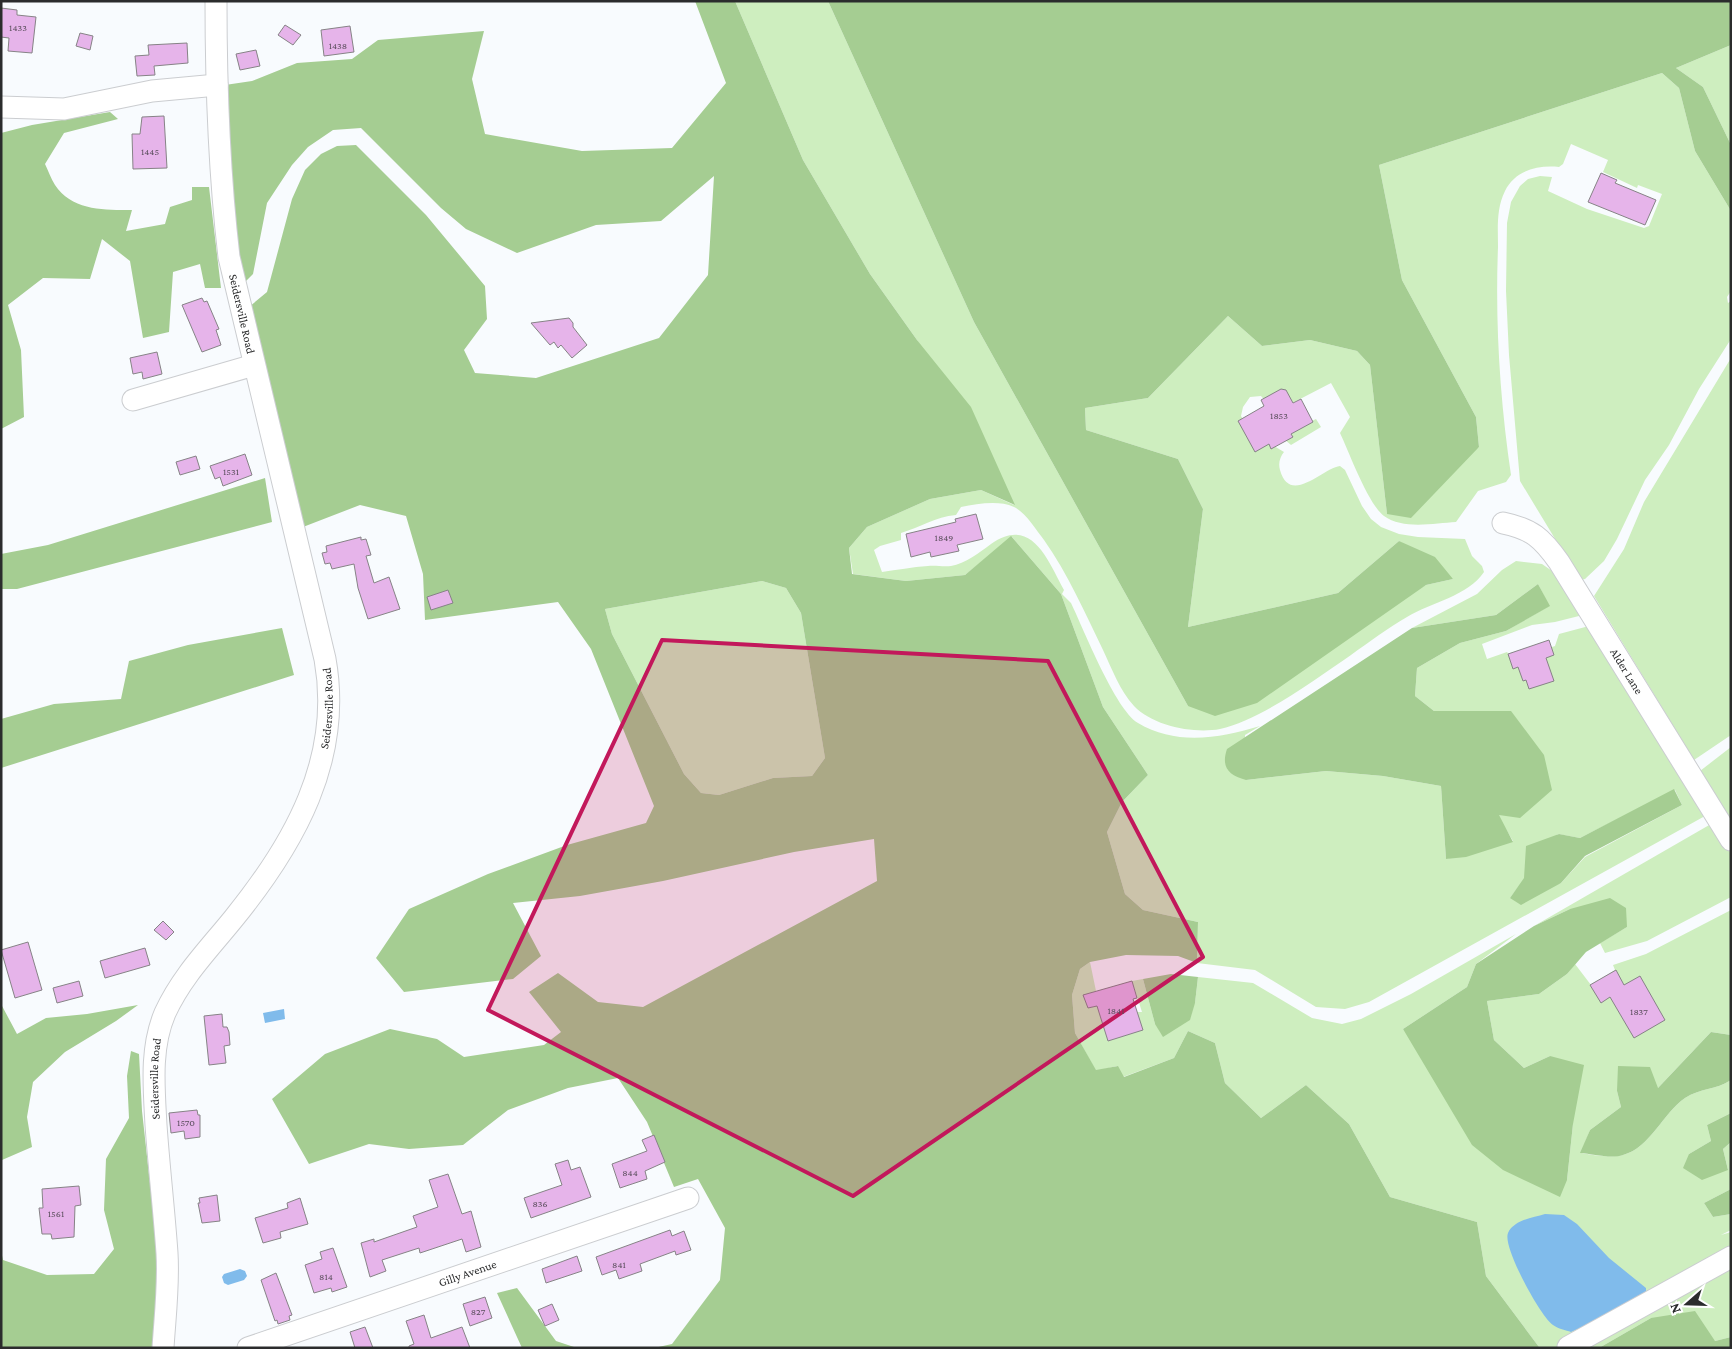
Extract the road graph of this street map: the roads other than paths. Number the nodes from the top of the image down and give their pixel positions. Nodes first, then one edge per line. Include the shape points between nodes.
1 (216, 1) edge
2 (217, 85) junction
3 (1, 108) edge
4 (254, 365) junction
5 (134, 400) dead end
6 (1503, 524) dead end
7 (1731, 840) edge
8 (688, 1198) dead end
9 (1731, 1257) edge
10 (1568, 1347) edge
11 (163, 1348) edge
12 (248, 1348) edge

1 - 2 street, Seidersville Road
2 - 3 street via 152,91 64,109
2 - 4 street, Seidersville Road via 222,195 229,257
4 - 5 street
4 - 11 street, Seidersville Road via 325,660 330,693 328,726 305,809 292,836 258,888 184,978 160,1029 153,1078 168,1281
6 - 7 street, Alder Lane via 1522,527 1535,534 1559,562
8 - 12 street, Gilly Avenue
9 - 10 street

